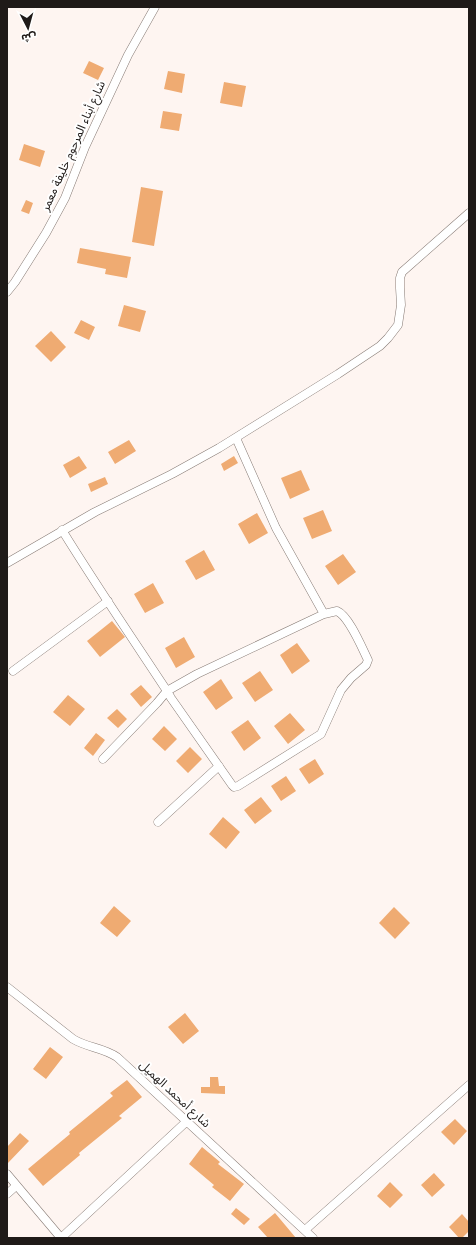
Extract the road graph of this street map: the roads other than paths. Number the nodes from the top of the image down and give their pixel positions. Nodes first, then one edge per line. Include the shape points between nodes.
1 (155, 7) edge
2 (469, 213) edge
3 (7, 292) edge
4 (236, 438) junction
5 (62, 530) junction
6 (7, 563) edge
7 (108, 601) junction
8 (324, 614) junction
9 (13, 671) dead end
10 (167, 691) junction
11 (103, 759) dead end
12 (219, 766) junction
13 (158, 822) dead end
14 (7, 987) edge
15 (469, 1085) edge
16 (186, 1122) junction
17 (7, 1174) edge
18 (16, 1186) junction
19 (7, 1194) edge
20 (305, 1230) junction
21 (61, 1238) edge
22 (313, 1238) edge

1 - 3 street, شارع أبناء المرحوم خليفة معمر via 128,55 85,147 65,198 46,233
2 - 4 street via 402,272 398,325 380,346
4 - 5 street
4 - 8 street via 276,528
5 - 6 street
5 - 7 street
7 - 9 street
7 - 10 street
8 - 10 street via 197,674
8 - 12 street via 335,611 340,613 368,660 341,690 321,734 236,787
10 - 11 street
10 - 12 street
12 - 13 street
14 - 16 street, شارع أمحمد الهميل via 73,1039 81,1044 109,1051 117,1057
15 - 20 street
16 - 20 street, شارع أمحمد الهميل
16 - 21 street
17 - 18 street
18 - 19 street
18 - 21 street
20 - 22 street, شارع أمحمد الهميل

